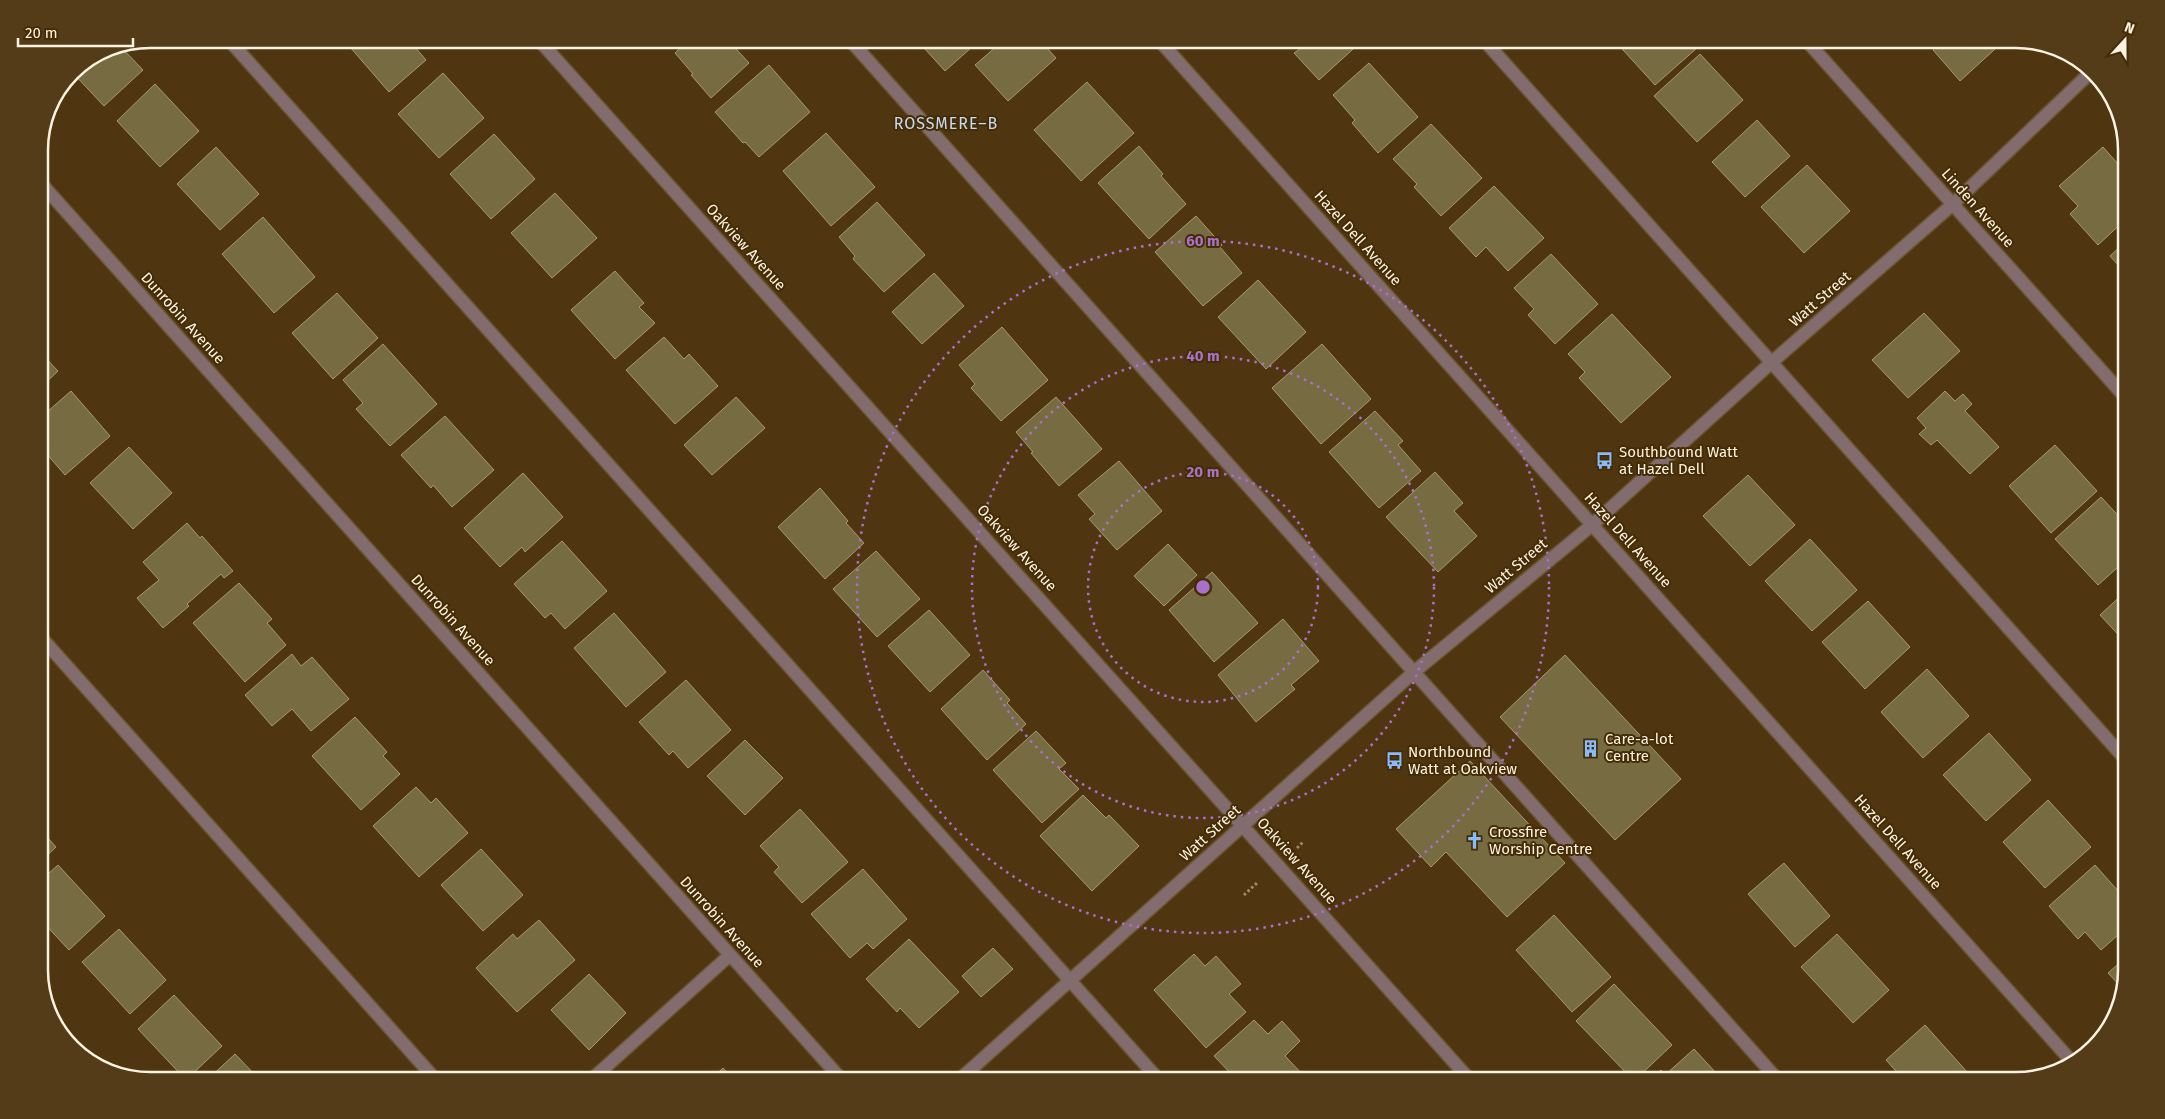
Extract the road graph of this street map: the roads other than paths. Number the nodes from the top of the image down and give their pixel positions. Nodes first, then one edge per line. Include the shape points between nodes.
1 (236, 48) edge
2 (546, 48) edge
3 (857, 48) edge
4 (1166, 48) edge
5 (1491, 48) edge
6 (1813, 48) edge
7 (2086, 76) edge
8 (48, 192) edge
9 (1953, 204) junction
10 (1772, 362) junction
11 (2117, 388) edge
12 (1592, 524) junction
13 (48, 645) edge
14 (1414, 672) junction
15 (2118, 751) edge
16 (1243, 825) junction
17 (730, 956) junction
18 (1070, 981) junction
19 (2067, 1057) edge
20 (429, 1072) edge
21 (600, 1072) edge
22 (835, 1072) edge
23 (968, 1072) edge
24 (1152, 1072) edge
25 (1463, 1072) edge
26 (1771, 1072) edge

1 - 18 street
2 - 16 street, Oakview Avenue
3 - 14 street
4 - 12 street, Hazel Dell Avenue
5 - 10 street
6 - 9 street, Linden Avenue
7 - 9 street, Watt Street
8 - 17 street, Dunrobin Avenue
9 - 10 street, Watt Street
9 - 11 street, Linden Avenue
10 - 12 street, Watt Street
10 - 15 street
12 - 14 street, Watt Street
12 - 19 street, Hazel Dell Avenue
13 - 20 street
14 - 16 street, Watt Street
14 - 26 street
16 - 18 street, Watt Street
16 - 25 street, Oakview Avenue
17 - 21 street
17 - 22 street, Dunrobin Avenue
18 - 23 street, Watt Street
18 - 24 street

